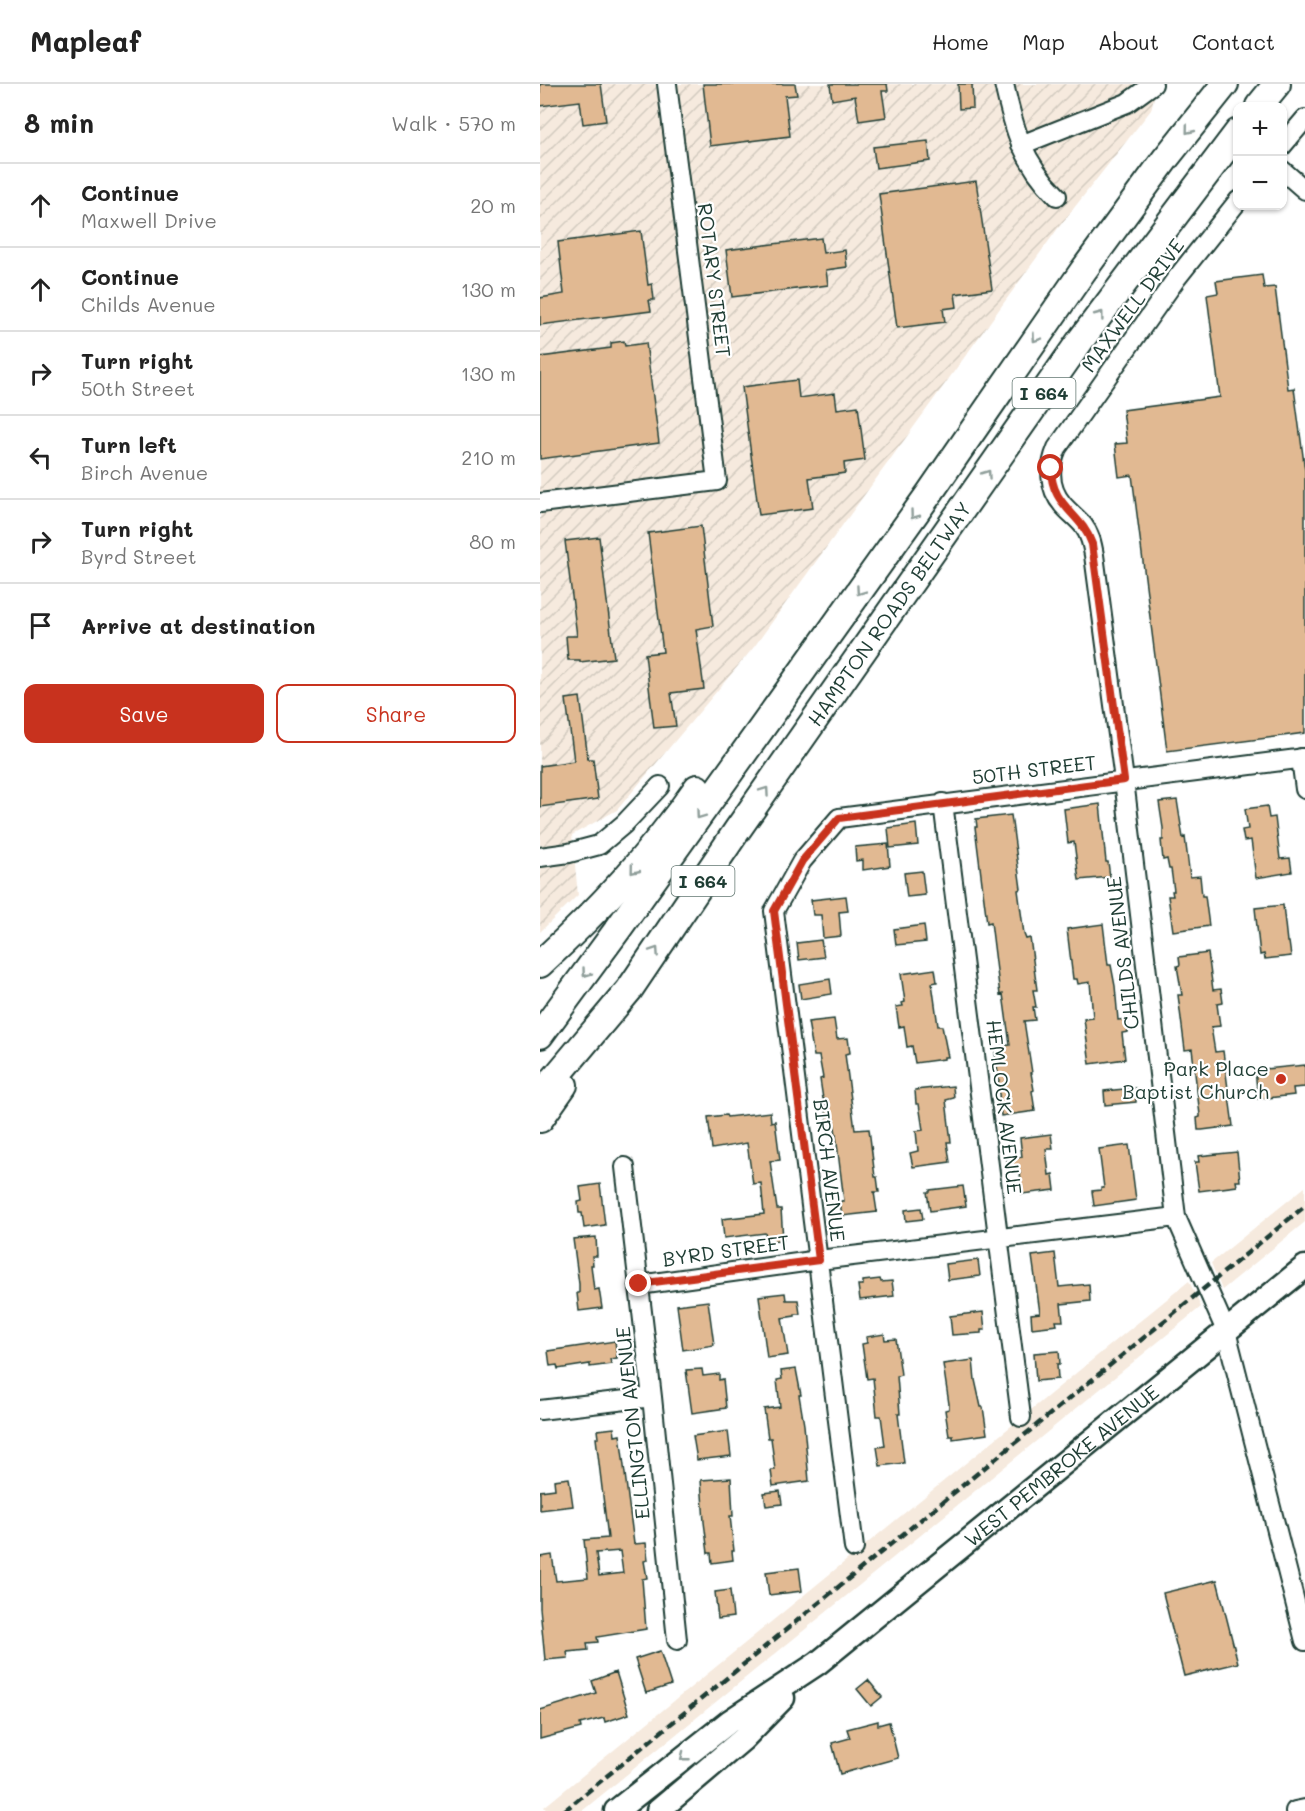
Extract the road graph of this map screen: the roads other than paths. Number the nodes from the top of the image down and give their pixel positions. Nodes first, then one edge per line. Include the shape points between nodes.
1 (667, 84) edge
2 (1004, 84) edge
3 (1153, 84) edge
4 (1225, 84) edge
5 (1277, 84) edge
6 (1262, 102) edge
7 (1305, 119) edge
8 (1233, 139) edge
9 (1287, 140) edge
10 (1021, 145) junction
11 (1287, 174) edge
12 (1305, 190) edge
13 (1058, 196) dead end
14 (1233, 207) edge
15 (540, 503) edge
16 (1061, 503) joint
17 (831, 631) junction
18 (1303, 758) edge
19 (1124, 780) junction
20 (660, 786) dead end
21 (1305, 789) edge
22 (943, 803) junction
23 (839, 818) joint
24 (540, 857) edge
25 (540, 964) edge
26 (629, 990) junction
27 (540, 1035) edge
28 (540, 1096) edge
29 (540, 1119) edge
30 (625, 1167) dead end
31 (1176, 1217) junction
32 (999, 1238) junction
33 (819, 1260) junction
34 (1305, 1267) edge
35 (639, 1284) junction
36 (1226, 1331) junction
37 (652, 1397) junction
38 (540, 1410) edge
39 (1021, 1417) dead end
40 (854, 1548) dead end
41 (677, 1640) dead end
42 (1305, 1641) edge
43 (818, 1663) junction
44 (1305, 1809) edge
45 (616, 1811) edge
46 (658, 1811) edge
47 (1295, 1811) edge

1 - 15 street, ROTARY STREET via 717,481
2 - 10 street via 1012,124
3 - 10 street via 1127,103
4 -> 17 highway, HAMPTON ROADS BELTWAY / I 664 via 1083,271
5 - 6 highway
7 - 9 street
26 -> 8 highway, HAMPTON ROADS BELTWAY / I 664 via 1080,341
10 - 13 street via 1030,163
11 - 12 street
14 - 16 street, MAXWELL DRIVE via 1176,279 1057,448 1051,478
16 - 19 street, CHILDS AVENUE via 1083,525 1092,544
17 -> 25 highway via 735,734 680,813 625,881
17 -> 27 highway, HAMPTON ROADS BELTWAY / I 664
18 - 19 street, 50TH STREET
18 - 21 street
19 - 22 street, 50TH STREET
19 - 31 street, CHILDS AVENUE
20 - 24 street via 599,845
22 - 23 street, 50TH STREET
22 - 32 street, HEMLOCK AVENUE
23 - 33 street, BIRCH AVENUE via 802,861 774,911
26 - 28 highway, HAMPTON ROADS BELTWAY / I 664
26 - 29 highway
30 - 35 street, ELLINGTON AVENUE
31 - 32 street, BYRD STREET
31 - 36 street, CHILDS AVENUE
32 - 33 street, BYRD STREET
32 - 39 street, HEMLOCK AVENUE
33 - 35 street, BYRD STREET
33 - 40 street, BIRCH AVENUE
34 - 36 main road, WEST PEMBROKE AVENUE
35 - 37 street, ELLINGTON AVENUE
36 - 42 street, CHILDS AVENUE
36 - 43 main road, WEST PEMBROKE AVENUE
37 - 38 street
37 - 41 street, ELLINGTON AVENUE
43 -> 45 main road, WEST PEMBROKE AVENUE via 730,1721
43 - 46 main road, WEST PEMBROKE AVENUE via 743,1739
44 - 47 street

